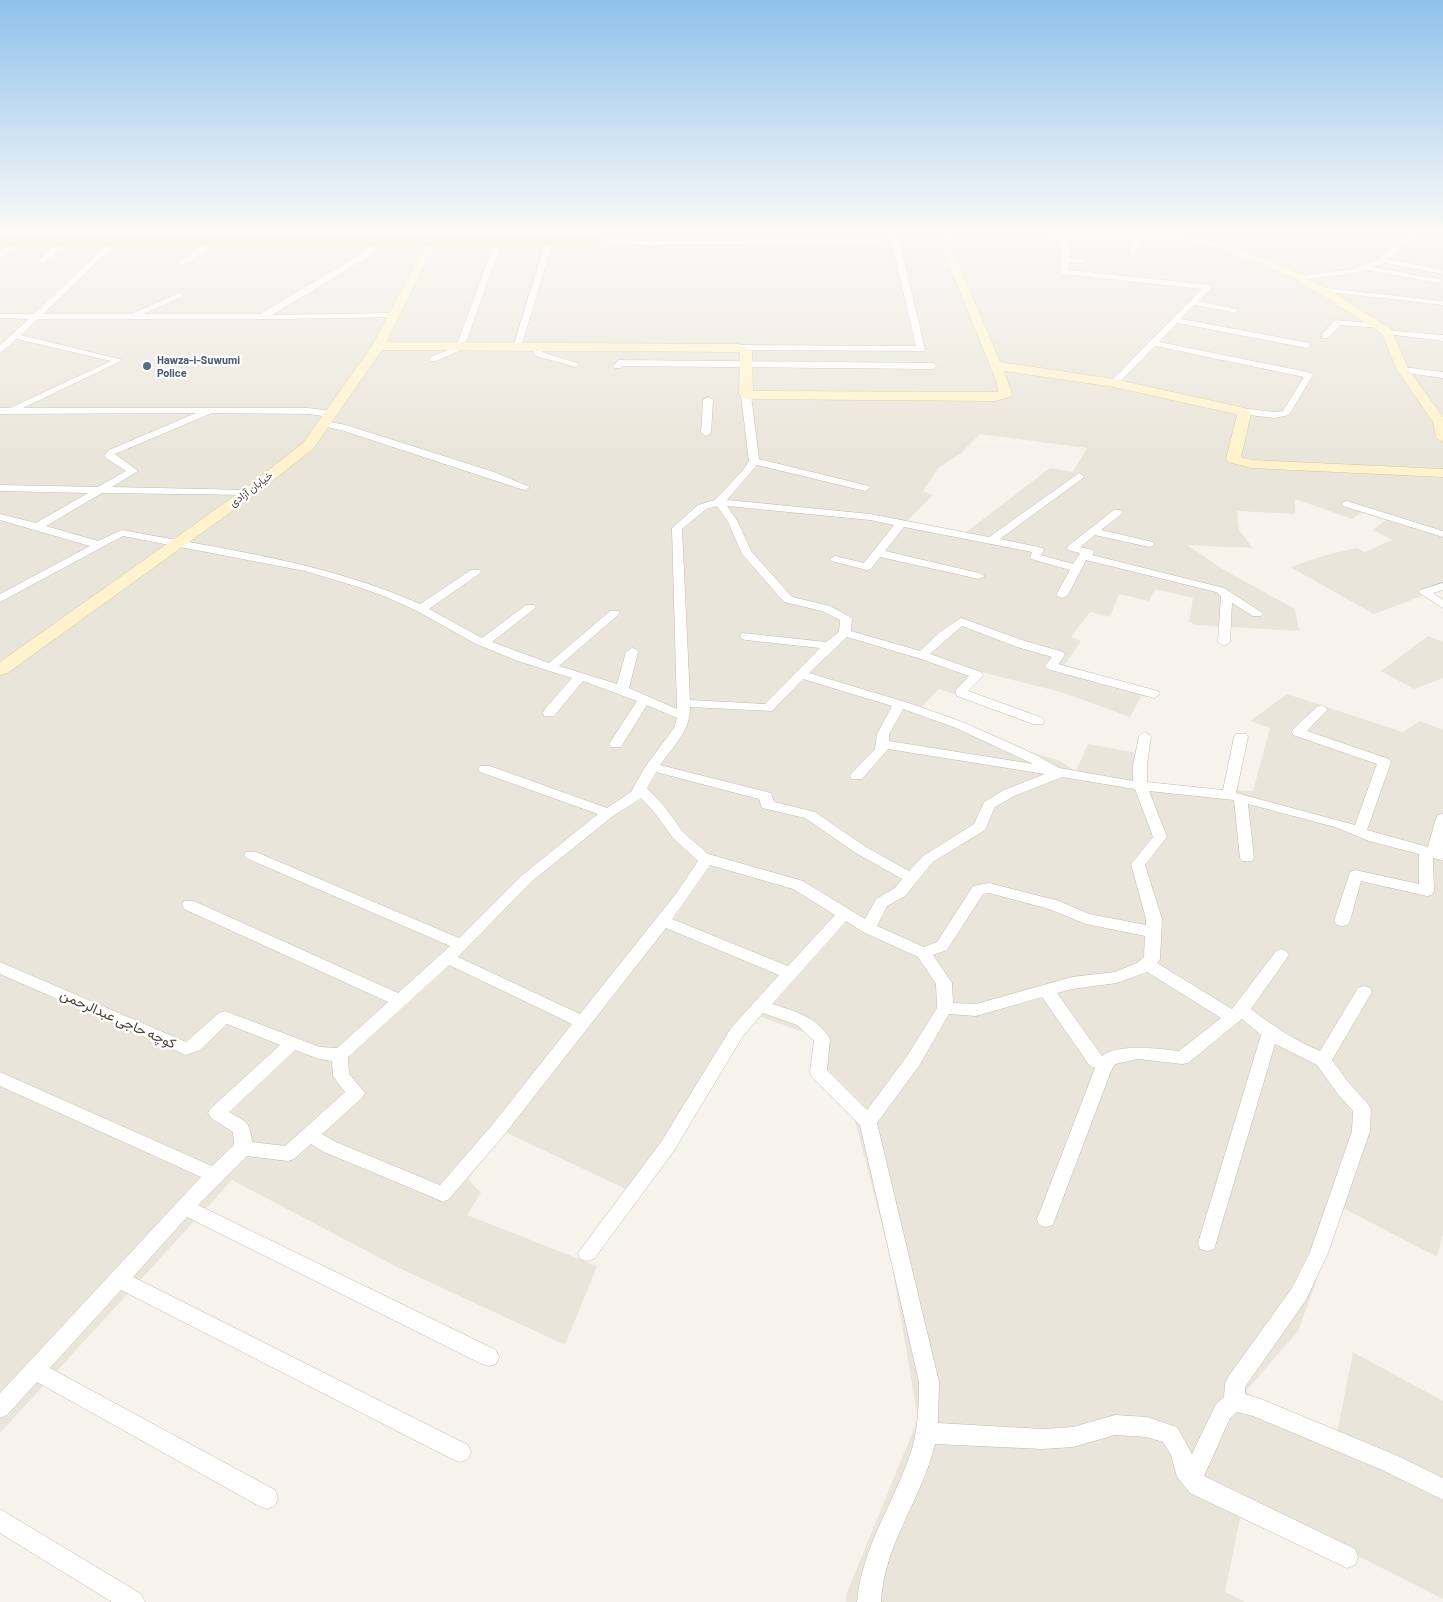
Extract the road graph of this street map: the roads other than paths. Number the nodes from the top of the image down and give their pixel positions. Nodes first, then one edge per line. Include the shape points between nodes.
1 (47, 306) edge
2 (156, 306) edge
3 (281, 306) edge
4 (400, 306) edge
5 (476, 306) edge
6 (530, 306) edge
7 (911, 306) edge
8 (973, 306) edge
9 (1191, 306) edge
10 (1208, 306) edge
11 (1347, 306) edge
12 (1234, 311) dead end
13 (395, 315) junction
14 (0, 316) edge
15 (36, 316) junction
16 (132, 317) junction
17 (262, 317) junction
18 (1176, 320) junction
19 (1383, 329) junction
20 (15, 336) junction
21 (1325, 336) dead end
22 (1443, 338) edge
23 (1152, 343) junction
24 (1307, 345) dead end
25 (378, 346) junction
26 (462, 347) junction
27 (517, 347) junction
28 (535, 347) junction
29 (740, 348) junction
30 (0, 350) edge
31 (433, 359) dead end
32 (576, 364) dead end
33 (745, 364) junction
34 (617, 366) dead end
35 (932, 366) dead end
36 (1001, 368) junction
37 (1403, 370) junction
38 (1443, 375) edge
39 (1114, 383) junction
40 (746, 395) junction
41 (708, 400) dead end
42 (211, 410) junction
43 (4, 411) edge
44 (1240, 411) junction
45 (328, 419) junction
46 (706, 433) dead end
47 (1443, 438) edge
48 (754, 461) junction
49 (1443, 473) edge
50 (1079, 476) dead end
51 (525, 487) dead end
52 (0, 488) edge
53 (865, 488) dead end
54 (101, 490) junction
55 (248, 493) junction
56 (719, 502) junction
57 (1348, 504) dead end
58 (1118, 512) dead end
59 (0, 517) edge
60 (901, 523) junction
61 (38, 527) junction
62 (1095, 532) junction
63 (1443, 534) edge
64 (992, 540) junction
65 (179, 542) junction
66 (1149, 544) dead end
67 (99, 545) junction
68 (878, 553) junction
69 (1084, 556) junction
70 (835, 559) dead end
71 (1077, 568) junction
72 (475, 572) dead end
73 (979, 576) dead end
74 (1443, 586) edge
75 (1062, 595) dead end
76 (1227, 595) junction
77 (0, 599) edge
78 (1443, 604) edge
79 (530, 607) dead end
80 (421, 609) junction
81 (614, 612) dead end
82 (1257, 614) dead end
83 (845, 633) junction
84 (746, 636) dead end
85 (484, 642) junction
86 (1224, 642) dead end
87 (829, 646) junction
88 (632, 652) dead end
89 (922, 655) junction
90 (552, 666) junction
91 (0, 670) edge
92 (801, 674) junction
93 (581, 676) junction
94 (622, 690) junction
95 (1154, 694) dead end
96 (645, 699) junction
97 (899, 704) junction
98 (1322, 709) dead end
99 (684, 710) junction
100 (549, 713) dead end
101 (1038, 721) dead end
102 (1145, 736) dead end
103 (1241, 737) dead end
104 (616, 744) dead end
105 (882, 744) junction
106 (652, 767) junction
107 (485, 769) dead end
108 (1058, 774) junction
109 (858, 776) dead end
110 (1140, 786) junction
111 (641, 790) junction
112 (1234, 796) junction
113 (608, 813) junction
114 (1443, 818) edge
115 (1360, 832) junction
116 (1434, 853) edge
117 (251, 854) dead end
118 (1247, 858) dead end
119 (707, 859) junction
120 (911, 878) junction
121 (188, 905) dead end
122 (845, 913) junction
123 (663, 920) junction
124 (1342, 921) dead end
125 (868, 928) junction
126 (1153, 932) junction
127 (461, 945) junction
128 (923, 953) junction
129 (1282, 955) dead end
130 (447, 958) junction
131 (1146, 964) junction
132 (0, 968) edge
133 (790, 973) junction
134 (1046, 990) junction
135 (1364, 992) dead end
136 (400, 1000) junction
137 (760, 1006) junction
138 (945, 1008) junction
139 (1238, 1013) junction
140 (583, 1022) junction
141 (1270, 1032) junction
142 (291, 1044) junction
143 (340, 1056) junction
144 (1323, 1060) junction
145 (1106, 1065) junction
146 (0, 1079) edge
147 (868, 1122) junction
148 (310, 1135) junction
149 (243, 1148) junction
150 (214, 1175) junction
151 (185, 1207) junction
152 (1046, 1218) dead end
153 (1207, 1243) dead end
154 (587, 1253) dead end
155 (119, 1279) junction
156 (489, 1357) dead end
157 (35, 1370) junction
158 (1234, 1402) junction
159 (0, 1408) edge
160 (926, 1433) junction
161 (460, 1452) dead end
162 (1192, 1478) junction
163 (1443, 1489) edge
164 (267, 1498) dead end
165 (0, 1520) edge
166 (1347, 1557) dead end
167 (132, 1602) edge
168 (869, 1602) edge

1 - 15 street
2 - 16 street
3 - 17 street
4 - 13 street, خیابان آزادی
5 - 26 street
6 - 27 street
7 - 29 street via 921,349
8 - 36 street
9 - 18 street
10 - 12 street
11 - 19 street
13 - 17 street
13 - 25 street, خیابان آزادی
14 - 15 street
15 - 16 street
15 - 20 street
16 - 17 street
18 - 23 street
18 - 24 street
19 - 21 street via 1338,322
19 - 22 street
19 - 37 street
20 - 30 street
20 - 43 street via 119,360
23 - 39 street
23 - 44 street via 1309,374 1286,413
25 - 26 street
25 - 45 street, خیابان آزادی
26 - 27 street
26 - 31 street
27 - 28 street
28 - 29 street
28 - 32 street via 539,354
29 - 33 street via 746,350
33 - 34 street via 619,363
33 - 35 street
33 - 40 street
36 - 39 street
36 - 40 street via 1005,394 995,397
37 - 38 street
37 - 47 street via 1440,422
39 - 44 street
40 - 48 street
41 - 46 street
42 - 43 street
42 - 45 street via 308,411
42 - 54 street via 112,452 109,456 133,471
44 - 49 street via 1244,414 1233,459 1237,462
45 - 51 street via 342,427
45 - 55 street, خیابان آزادی via 308,446
48 - 53 street
48 - 56 street via 748,472
50 - 64 street
52 - 54 street
54 - 55 street
54 - 61 street
55 - 65 street, خیابان آزادی
56 - 60 street
56 - 83 street via 733,522 746,552 772,585 788,600 826,608 846,619
56 - 99 street via 702,507 677,528
57 - 63 street
58 - 62 street
59 - 61 street
60 - 64 street
60 - 68 street
61 - 67 street
62 - 66 street
62 - 69 street via 1072,548 1089,552
64 - 71 street via 1039,550 1035,557
65 - 67 street via 122,533
65 - 80 street via 307,568 388,594
65 - 91 street, خیابان آزادی
67 - 77 street
68 - 70 street via 867,567
68 - 73 street
69 - 71 street
69 - 76 street via 1220,590
71 - 75 street
72 - 80 street
74 - 78 street via 1424,592
76 - 82 street
76 - 86 street
79 - 85 street
80 - 85 street
81 - 90 street
83 - 87 street
83 - 89 street
84 - 87 street
85 - 90 street
87 - 92 street
88 - 94 street
89 - 95 street via 961,621 1059,655 1051,666
89 - 101 street via 977,675 961,693
90 - 93 street
92 - 97 street
92 - 99 street via 768,708
93 - 94 street
93 - 100 street
94 - 96 street
96 - 99 street
96 - 104 street
97 - 105 street via 883,734
97 - 108 street via 986,736 1044,763
98 - 115 street via 1298,732 1384,762
99 - 106 street via 680,728
102 - 110 street
103 - 112 street
105 - 108 street via 942,751
105 - 109 street via 881,750
106 - 111 street
106 - 120 street via 766,796 767,805 810,815 861,850
107 - 113 street
108 - 110 street
108 - 120 street via 1009,793 989,805 980,827 928,859
110 - 112 street
110 - 126 street via 1160,837 1138,864 1154,919
111 - 113 street
111 - 119 street via 678,835
112 - 115 street
112 - 118 street
113 - 127 street via 526,879
114 - 116 street
115 - 116 street
116 - 124 street via 1427,891 1355,875
117 - 127 street
119 - 122 street via 798,885
119 - 123 street
120 - 125 street via 900,892 881,903
121 - 136 street
122 - 125 street
122 - 133 street
123 - 133 street
123 - 140 street
125 - 128 street
126 - 128 street via 1086,919 1054,904 989,888 978,890 942,946
126 - 131 street via 1152,959
127 - 130 street
128 - 138 street via 944,983
129 - 139 street
130 - 136 street
130 - 140 street
131 - 134 street via 1117,977
131 - 139 street
132 - 142 street, کوچه حاجی عبدالرحمن via 186,1049 194,1046 225,1017
133 - 137 street
134 - 138 street via 976,1010
134 - 145 street via 1096,1061
135 - 144 street
136 - 143 street
137 - 147 street via 803,1021 822,1039 818,1072
137 - 154 street via 737,1032 667,1147
138 - 147 street via 913,1061
139 - 141 street
139 - 145 street via 1182,1058 1138,1053 1110,1059
140 - 148 street via 498,1130 442,1194 330,1147
141 - 144 street
141 - 153 street
142 - 143 street, کوچه حاجی عبدالرحمن
142 - 149 street via 217,1114 242,1128
143 - 148 street via 341,1076 356,1093
144 - 158 street via 1362,1109 1361,1131 1319,1253 1299,1294 1235,1384
145 - 152 street
146 - 150 street
147 - 160 street via 929,1382
148 - 149 street via 288,1154
149 - 150 street
150 - 151 street
151 - 155 street
151 - 156 street
155 - 157 street
155 - 161 street
157 - 159 street
157 - 164 street
158 - 162 street via 1223,1411
158 - 163 street via 1263,1410 1390,1463
160 - 162 street via 1043,1439 1073,1437 1115,1426 1147,1427 1170,1434 1181,1452 1185,1470
160 - 168 street via 921,1456 875,1563
162 - 166 street via 1198,1485
165 - 167 street

